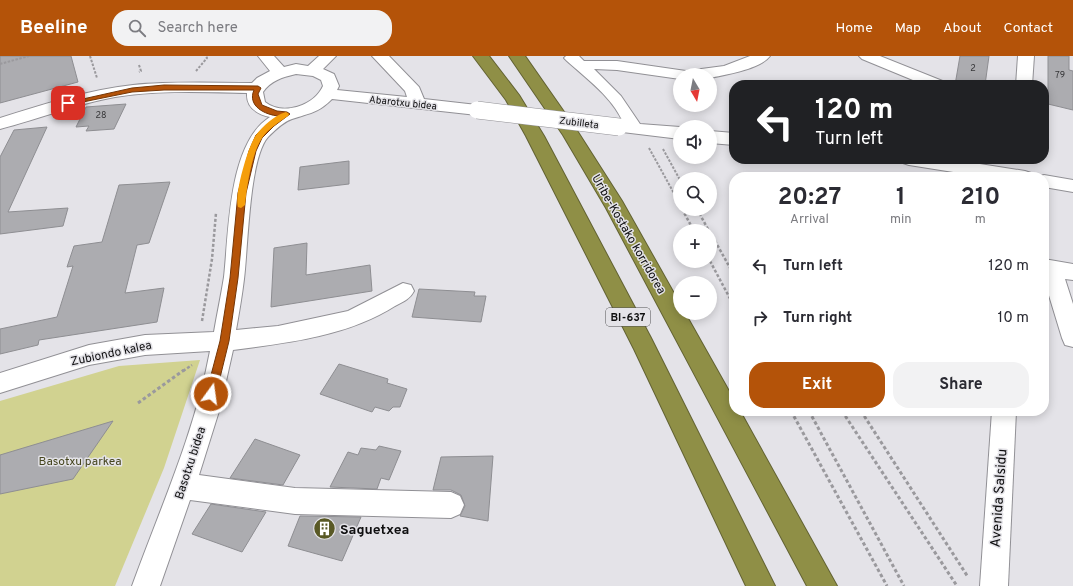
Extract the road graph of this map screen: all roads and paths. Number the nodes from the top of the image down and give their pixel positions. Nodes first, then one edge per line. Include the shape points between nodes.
1 (29, 56) edge
2 (90, 56) edge
3 (206, 56) edge
4 (266, 56) edge
5 (328, 56) edge
6 (380, 56) edge
7 (481, 56) edge
8 (518, 56) edge
9 (762, 56) edge
10 (867, 56) edge
11 (1026, 56) edge
12 (575, 61) edge
13 (0, 64) edge
14 (312, 70) junction
15 (717, 72) edge
16 (280, 73) junction
17 (193, 75) dead end
18 (673, 75) edge
19 (927, 80) edge
20 (1024, 80) edge
21 (98, 84) dead end
22 (258, 88) junction
23 (329, 94) junction
24 (417, 103) junction
25 (477, 110) joint
26 (287, 114) junction
27 (0, 124) edge
28 (627, 127) junction
29 (673, 132) edge
30 (717, 138) edge
31 (729, 139) edge
32 (647, 144) dead end
33 (662, 148) dead end
34 (952, 164) edge
35 (676, 172) edge
36 (1021, 172) edge
37 (1049, 182) edge
38 (1073, 186) edge
39 (673, 192) edge
40 (216, 210) dead end
41 (717, 245) edge
42 (729, 266) edge
43 (714, 268) edge
44 (1049, 268) edge
45 (1073, 272) edge
46 (1049, 273) edge
47 (403, 291) dead end
48 (729, 297) edge
49 (1073, 338) edge
50 (209, 341) junction
51 (0, 383) edge
52 (138, 403) dead end
53 (729, 414) edge
54 (730, 416) edge
55 (794, 416) edge
56 (812, 416) edge
57 (845, 416) edge
58 (864, 416) edge
59 (1004, 416) edge
60 (182, 486) junction
61 (451, 505) dead end
62 (961, 564) dead end
63 (146, 586) edge
64 (761, 586) edge
65 (823, 586) edge
66 (887, 586) edge
67 (904, 586) edge
68 (957, 586) edge
69 (994, 586) edge

1 - 13 path
2 - 21 path
3 - 17 path
4 - 16 street
5 - 14 street
6 - 24 street via 413,90
7 - 64 highway, BI-637 via 513,99 550,164 643,345
8 - 53 highway, Uribe-Kostako korridorea via 615,206
9 - 15 street
10 - 19 street
11 - 20 street
12 - 18 street
12 - 28 street via 621,106 631,120
14 - 16 street via 296,69
14 - 23 street via 325,75 330,81 332,87
16 - 22 street via 264,81
22 - 26 street via 255,94 259,106 276,114
22 - 27 street via 132,90 54,106
23 - 24 street, Abarotxu bidea
23 - 26 street via 323,102 312,108
24 - 25 street, Abarotxu bidea
25 - 28 street, Zubilleta, bridge
26 - 50 street, Basotxu bidea via 271,124 259,136 252,151 242,193 234,278
28 - 29 street, Zubilleta
30 - 31 street
32 - 39 path
33 - 35 path
34 - 36 street
37 - 38 street
40 - 50 path
41 - 42 path
43 - 48 path
44 - 45 street
46 - 49 street
47 - 50 street, Zubiondo kalea via 372,310 351,319 278,335
50 - 51 street, Zubiondo kalea via 145,345 89,355
50 - 52 path via 200,360
50 - 60 street, Basotxu bidea via 208,408
54 - 65 highway, Uribe-Kostako korridorea
55 - 66 path
56 - 67 path
57 - 68 path
58 - 62 path
59 - 69 street, Avenida Salsidu
60 - 61 street via 295,501
60 - 63 street, Basotxu bidea

